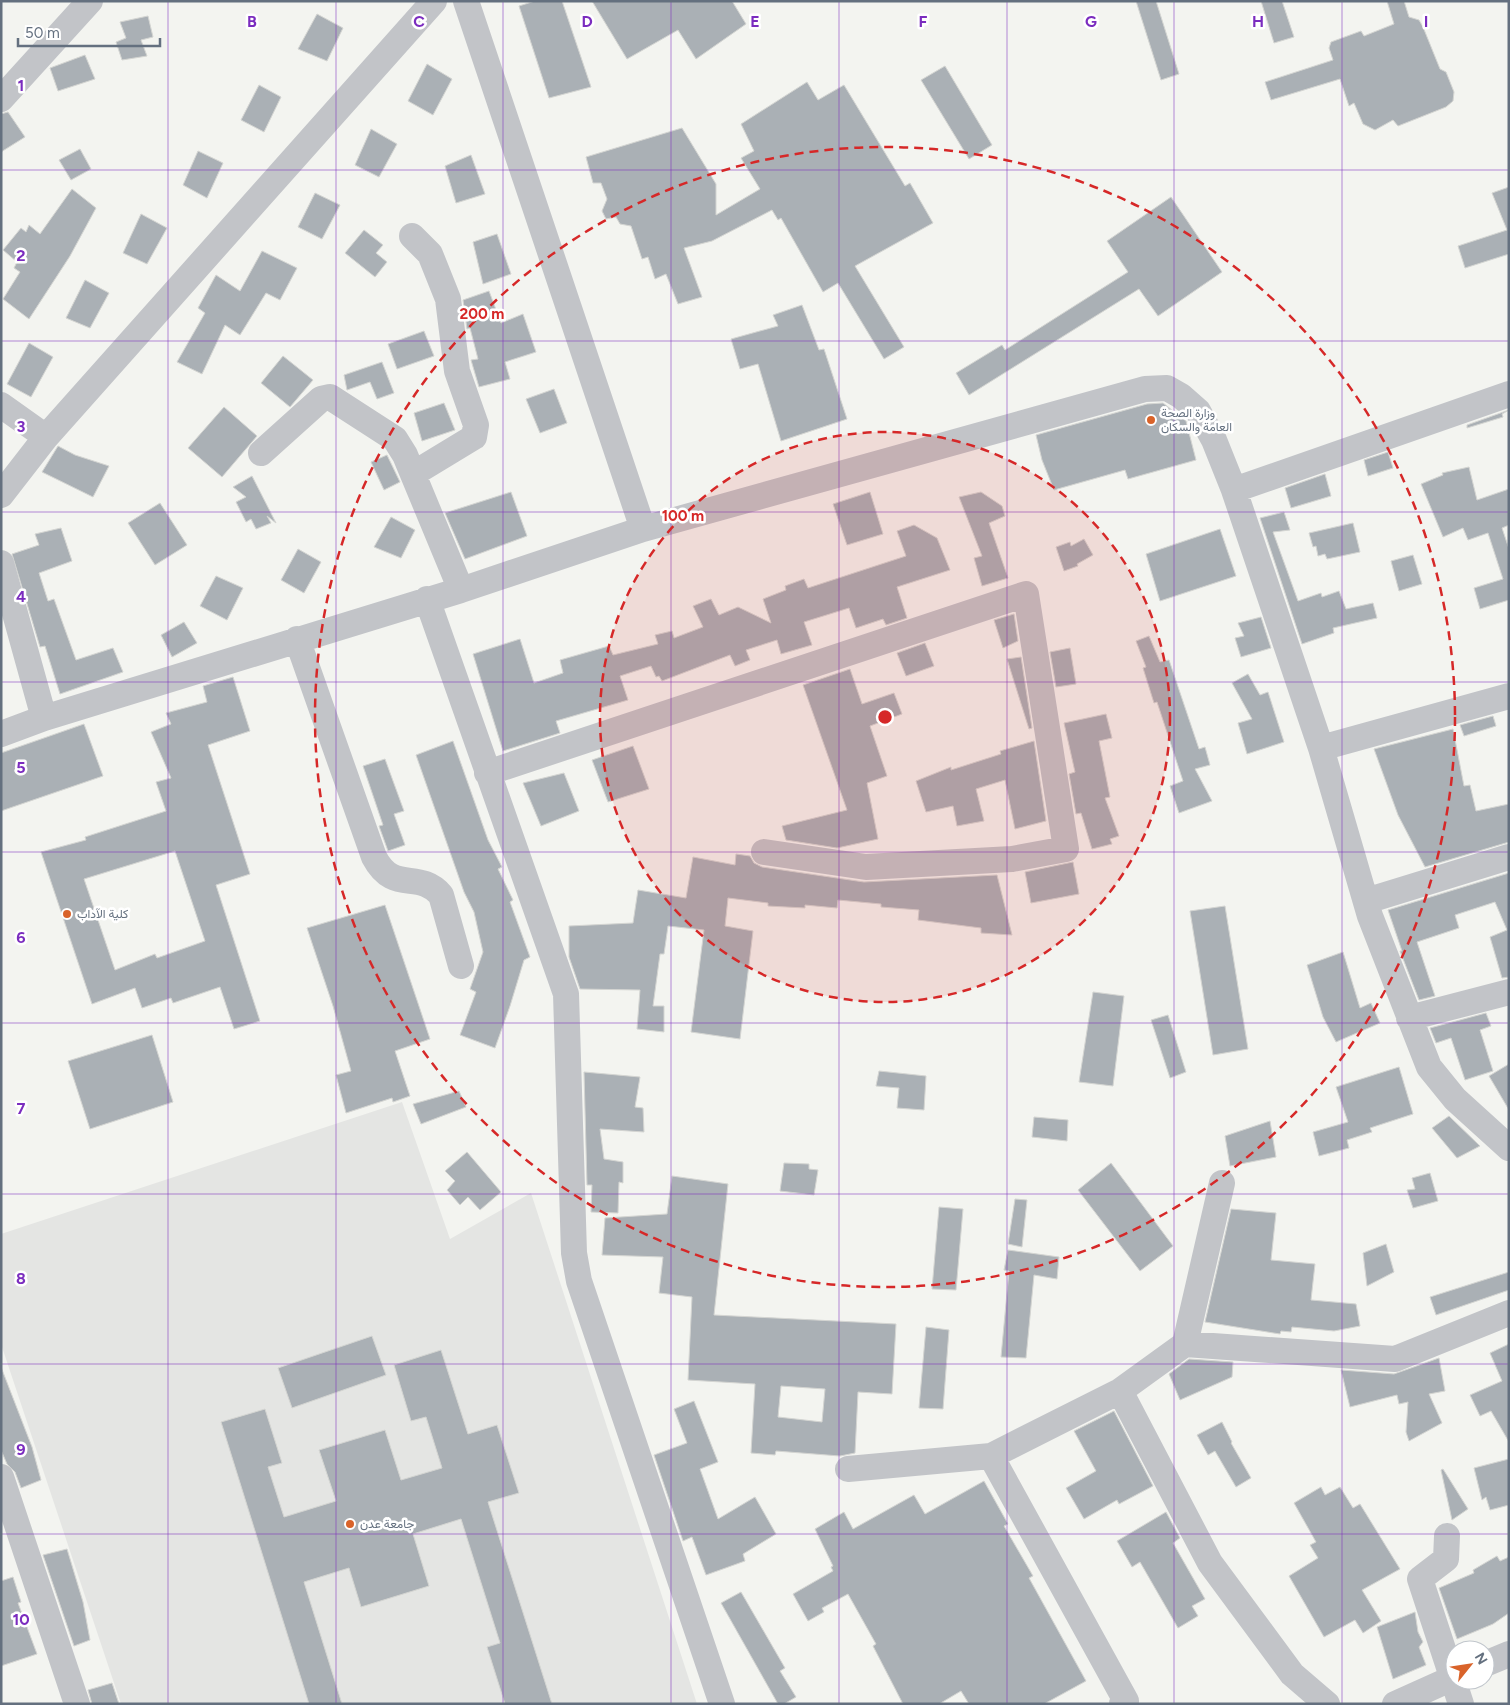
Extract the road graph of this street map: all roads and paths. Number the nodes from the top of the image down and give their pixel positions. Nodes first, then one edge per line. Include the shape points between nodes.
1 (90, 1) edge
2 (434, 1) edge
3 (466, 1) edge
4 (1, 99) edge
5 (412, 236) dead end
6 (1509, 394) edge
7 (1, 405) edge
8 (46, 437) junction
9 (261, 453) dead end
10 (413, 474) junction
11 (1234, 490) junction
12 (1, 495) edge
13 (643, 529) junction
14 (1, 563) edge
15 (461, 590) junction
16 (427, 599) junction
17 (297, 639) junction
18 (1509, 696) edge
19 (44, 718) junction
20 (1, 734) edge
21 (1321, 748) junction
22 (487, 773) junction
23 (764, 852) dead end
24 (1509, 857) edge
25 (1366, 901) junction
26 (461, 966) dead end
27 (1509, 992) edge
28 (1409, 1018) junction
29 (1509, 1148) edge
30 (1222, 1183) dead end
31 (1509, 1313) edge
32 (1185, 1344) junction
33 (1120, 1391) junction
34 (991, 1456) junction
35 (848, 1469) dead end
36 (1, 1477) edge
37 (1447, 1536) dead end
38 (1445, 1652) edge
39 (1509, 1654) edge
40 (1495, 1660) edge
41 (1445, 1682) edge
42 (1457, 1690) edge
43 (77, 1704) edge
44 (722, 1704) edge
45 (1122, 1704) edge
46 (1327, 1704) edge
47 (1395, 1704) edge
48 (1461, 1704) edge

1 - 4 street
2 - 8 street
3 - 13 street
5 - 10 street via 430,254 448,300 457,372 476,425 474,437
6 - 11 street
7 - 8 street
8 - 12 street
9 - 10 street via 321,399 330,398 395,439
10 - 15 street
11 - 13 street via 1214,440 1198,411 1182,396 1167,388 1152,389
11 - 21 street
13 - 15 street
14 - 19 street
15 - 16 street
16 - 17 street
16 - 22 street
17 - 19 street
17 - 26 street via 374,857 381,870 390,876 434,887 440,895
18 - 21 street
19 - 20 street
21 - 25 street
22 - 23 street via 1026,594 1066,849 1012,859 866,867
22 - 44 street via 566,994 574,1253 579,1281
24 - 25 street
25 - 28 street
27 - 28 street
28 - 29 street via 1429,1067 1456,1099
30 - 32 street
31 - 32 street via 1396,1359
32 - 33 street
33 - 34 street
33 - 46 street via 1210,1563 1292,1674
34 - 35 street
34 - 45 street via 1126,1701
36 - 43 street
37 - 38 street via 1446,1559 1420,1579
39 - 40 street
41 - 47 street
42 - 48 street

